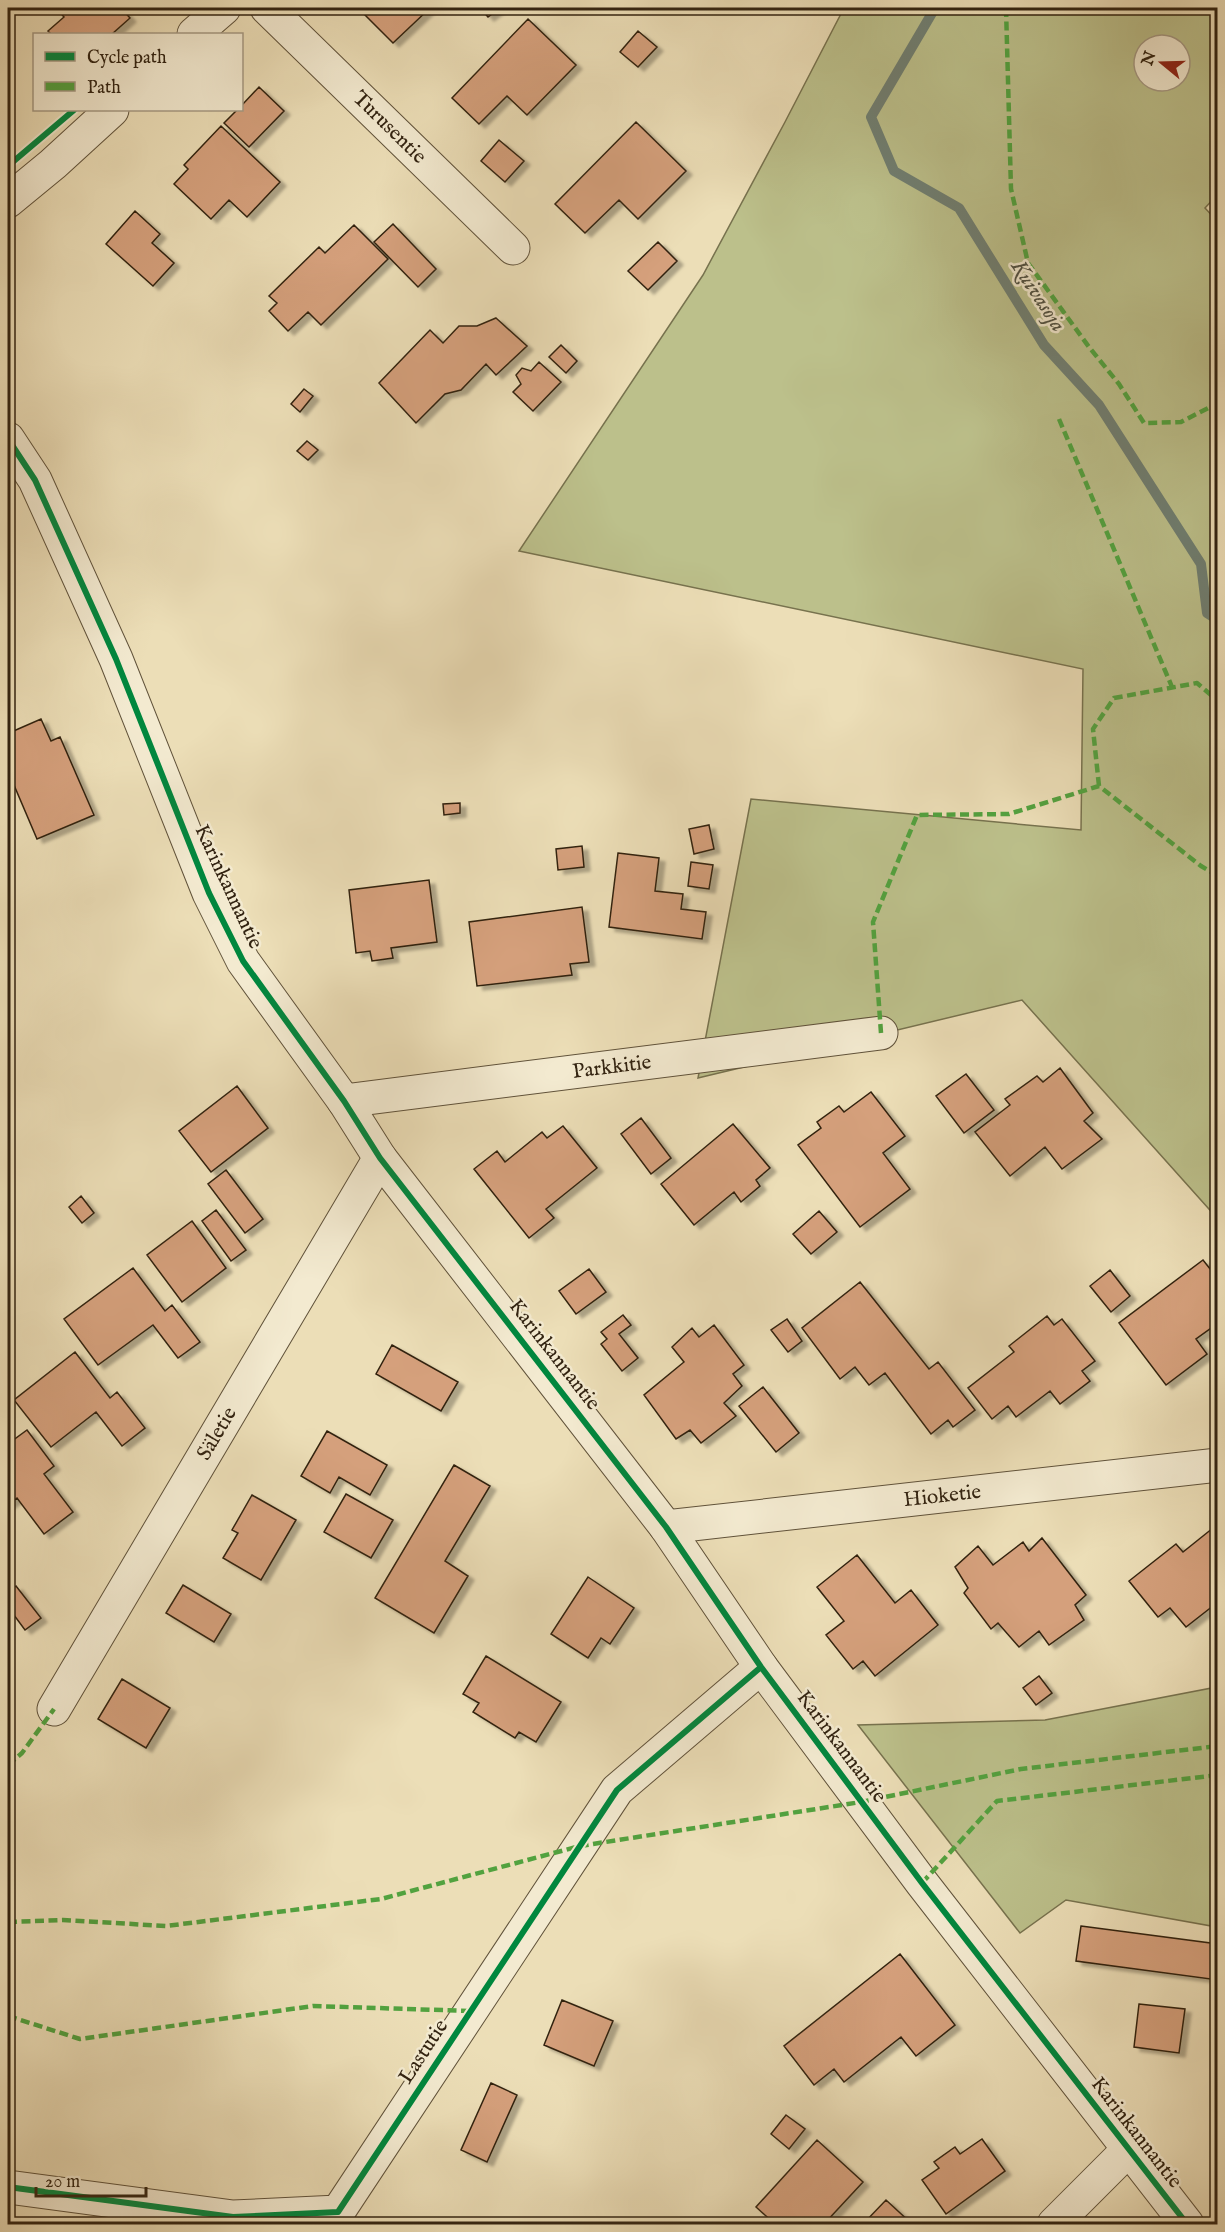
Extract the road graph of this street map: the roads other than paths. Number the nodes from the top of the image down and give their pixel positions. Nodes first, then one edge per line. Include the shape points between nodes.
1 (224, 8) edge
2 (267, 8) edge
3 (195, 33) edge
4 (111, 111) edge
5 (8, 201) edge
6 (513, 248) dead end
7 (8, 440) edge
8 (881, 1033) dead end
9 (344, 1101) junction
10 (380, 1158) junction
11 (1218, 1465) edge
12 (666, 1527) junction
13 (761, 1667) junction
14 (54, 1709) dead end
15 (1129, 2149) junction
16 (8, 2187) edge
17 (1054, 2224) edge
18 (1187, 2224) edge

1 - 3 street
2 - 6 street, Turusentie
4 - 5 street
7 - 9 street, Karinkannantie via 35,480 116,659 209,893 243,961
8 - 9 street, Parkkitie
9 - 10 street, Karinkannantie
10 - 12 street, Karinkannantie
10 - 14 street, Säletie
11 - 12 street, Hioketie
12 - 13 street, Karinkannantie
13 - 15 street, Karinkannantie via 921,1883
13 - 16 street, Lastutie via 617,1790 338,2212 233,2217
15 - 17 street
15 - 18 street, Karinkannantie

